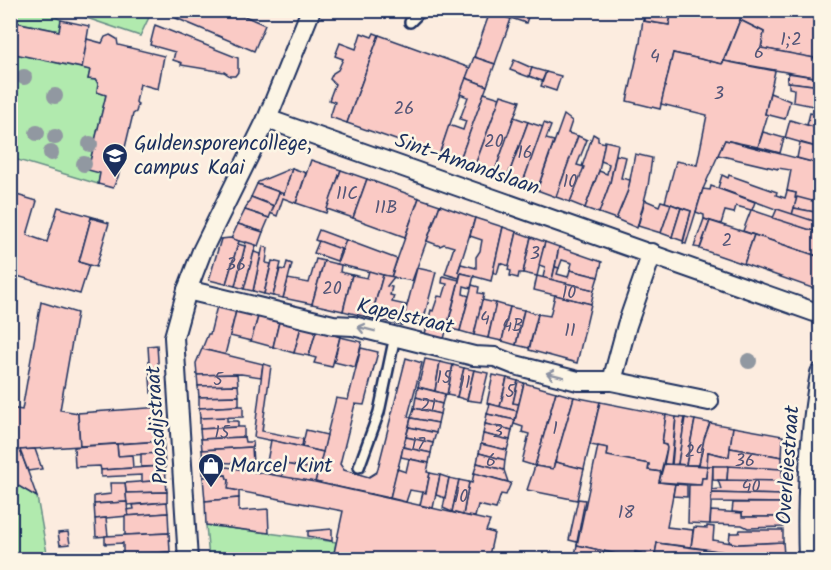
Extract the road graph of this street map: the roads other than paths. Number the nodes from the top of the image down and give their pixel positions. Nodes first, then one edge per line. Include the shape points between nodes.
1 (311, 10) edge
2 (422, 10) edge
3 (410, 22) dead end
4 (267, 119) junction
5 (651, 253) junction
6 (187, 290) junction
7 (820, 314) edge
8 (394, 336) junction
9 (820, 374) edge
10 (612, 381) junction
11 (709, 401) dead end
12 (359, 467) dead end
13 (188, 560) edge
14 (808, 560) edge

1 - 4 street, Proosdijstraat
2 - 3 lane
4 - 5 street, Sint-Amandslaan
4 - 6 street, Proosdijstraat
5 - 7 street, Sint-Amandslaan
5 - 10 street
8 -> 6 street, Kapelstraat
6 - 13 street, Proosdijstraat via 174,337
10 -> 8 street, Kapelstraat via 578,381 495,357 474,356
8 - 12 lane via 379,412
9 - 14 street, Overleiestraat via 807,472
10 - 11 street, Kapelstraat

